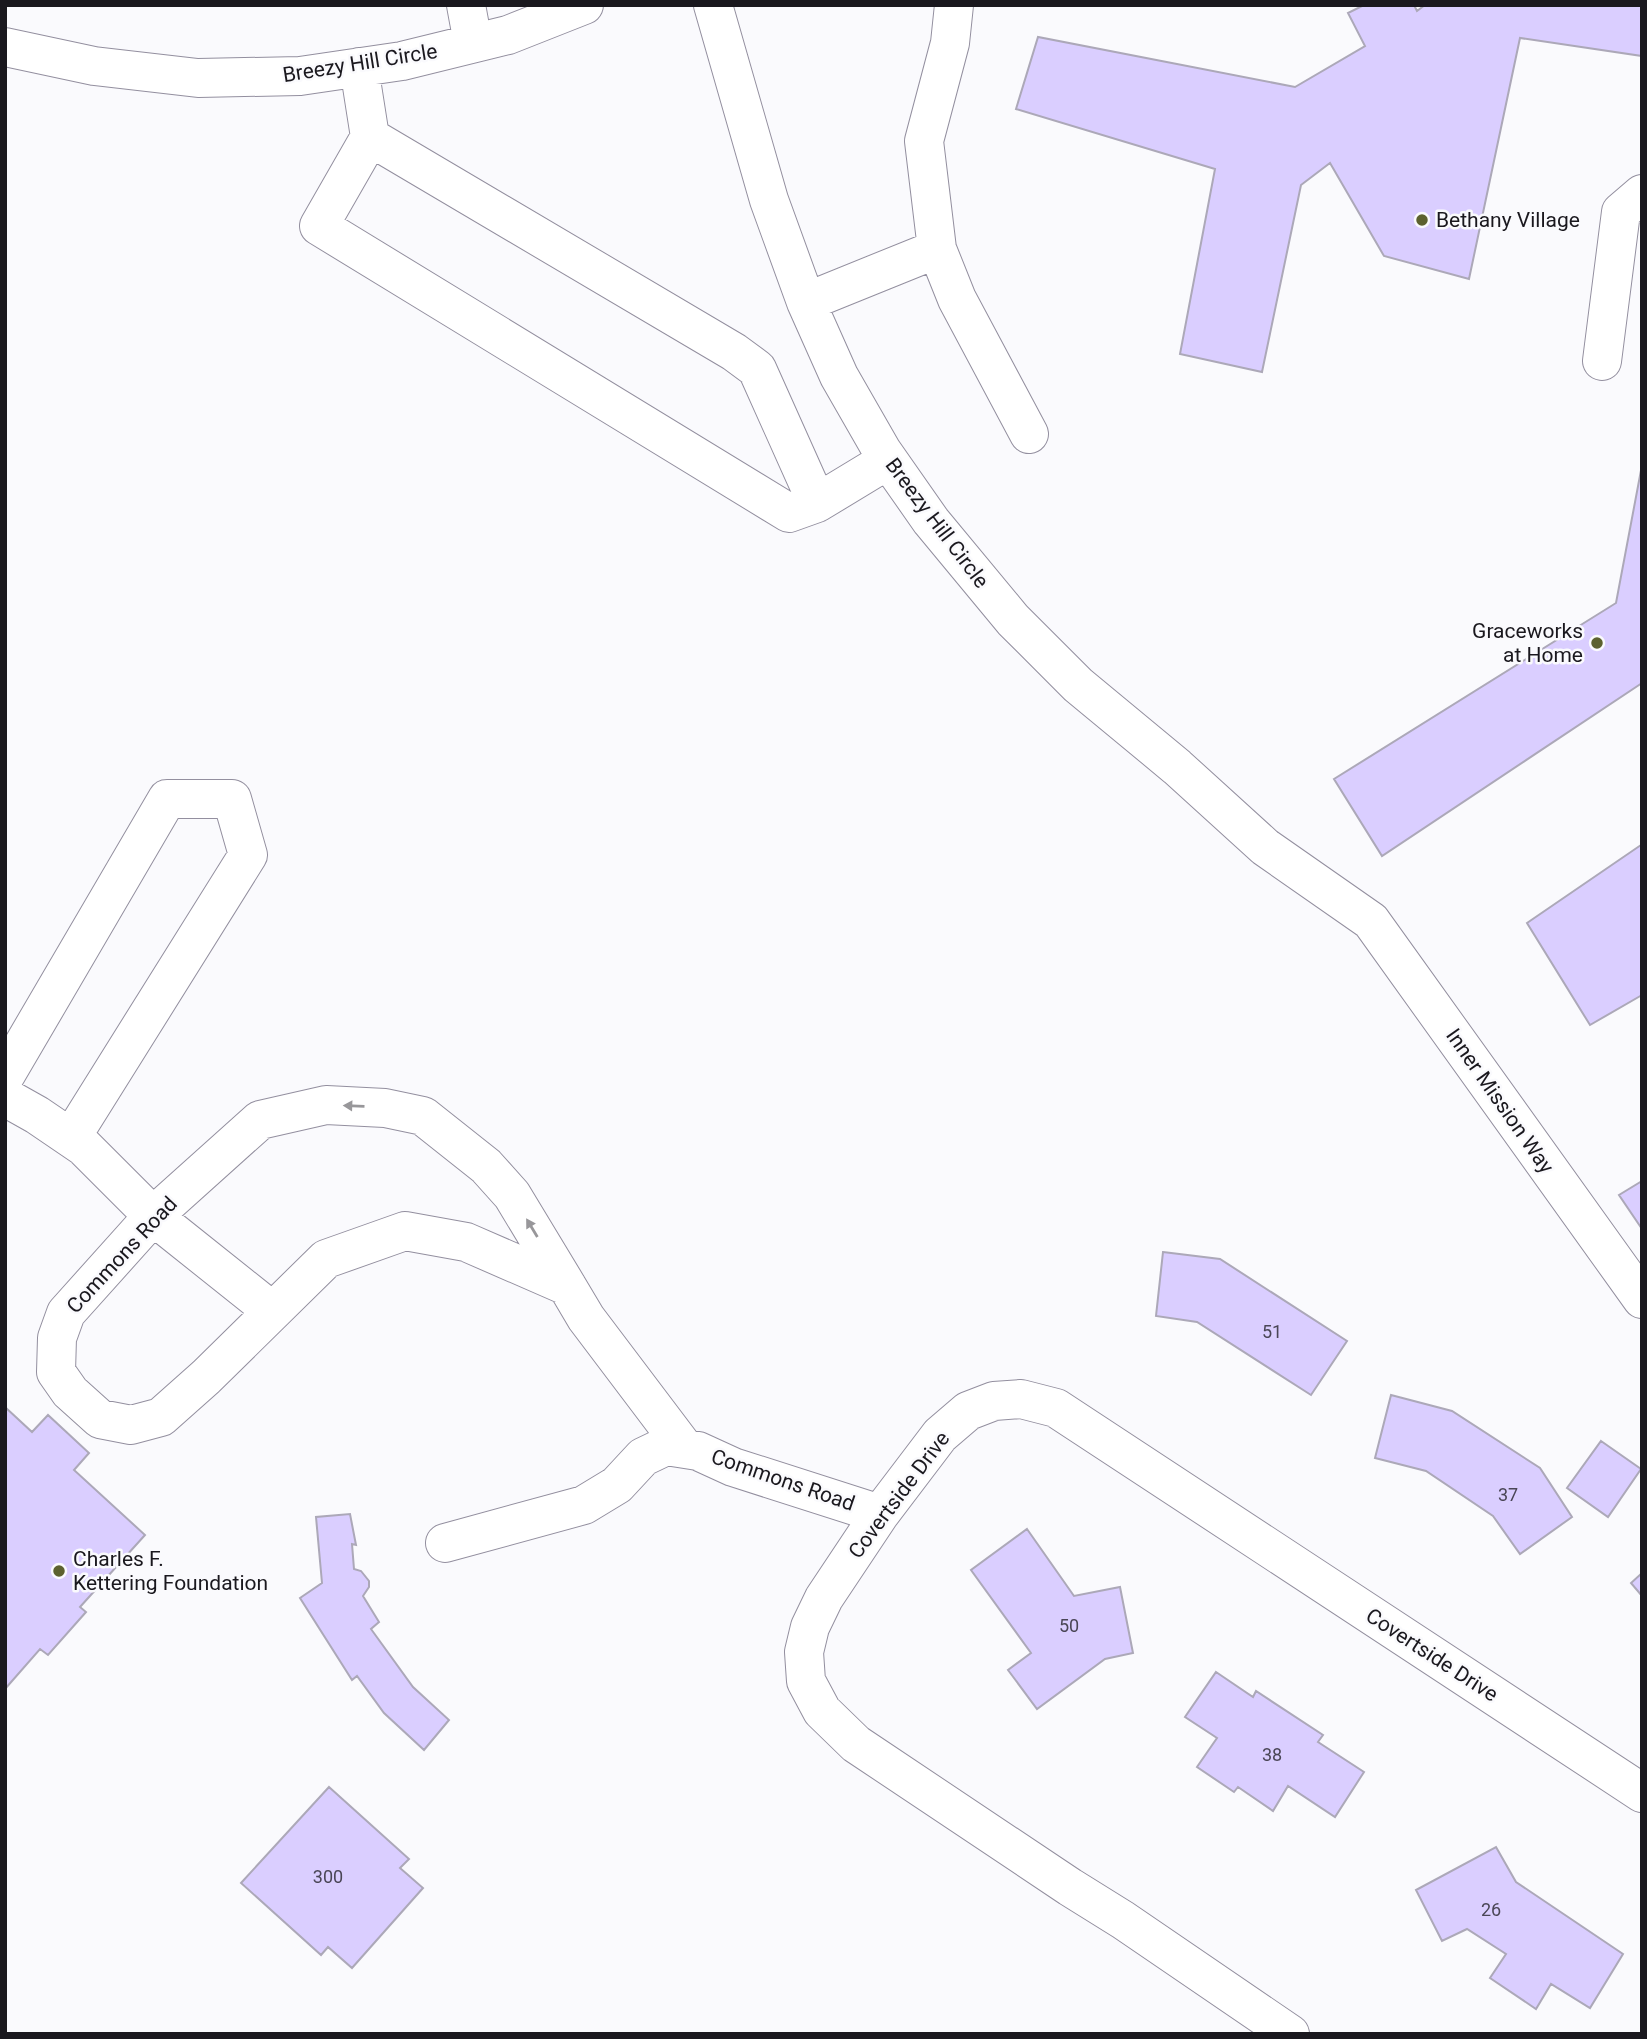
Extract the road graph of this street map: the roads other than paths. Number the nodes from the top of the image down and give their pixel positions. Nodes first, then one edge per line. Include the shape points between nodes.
1 (466, 5) edge
2 (584, 5) edge
3 (713, 5) edge
4 (954, 5) edge
5 (473, 43) junction
6 (5, 47) edge
7 (359, 67) junction
8 (370, 137) junction
9 (1642, 194) edge
10 (937, 249) junction
11 (806, 302) junction
12 (1602, 361) dead end
13 (1029, 434) dead end
14 (888, 460) junction
15 (817, 503) junction
16 (1352, 909) joint
17 (5, 1076) edge
18 (5, 1097) edge
19 (71, 1138) junction
20 (153, 1216) junction
21 (567, 1286) junction
22 (1642, 1299) edge
23 (272, 1311) junction
24 (685, 1449) junction
25 (880, 1514) junction
26 (445, 1543) dead end
27 (1642, 1793) edge
28 (1290, 2034) edge

1 - 5 street
2 - 5 street, Breezy Hill Circle
3 - 11 street, Breezy Hill Circle via 769,200
4 - 10 street via 950,43 924,141
5 - 7 street, Breezy Hill Circle
6 - 7 street, Breezy Hill Circle via 94,65 198,78 300,76
7 - 8 street
8 - 15 street via 757,369
8 - 15 street via 319,226 789,513
9 - 12 street via 1621,212
10 - 11 street
10 - 13 street via 957,299
11 - 14 street, Breezy Hill Circle via 839,376
14 - 15 street
14 - 16 street, Breezy Hill Circle via 931,521 1013,620 1078,685 1265,847
16 - 22 street, Inner Mission Way via 1371,921
17 - 19 street via 167,799 232,799 248,855
18 - 19 street
19 - 20 street
21 -> 20 street, Commons Road via 512,1195 486,1166 423,1116 385,1108 326,1105 260,1120
20 - 23 street
20 - 23 street, Commons Road via 66,1313 57,1338 56,1372 100,1419 131,1425 160,1417
21 - 23 street, Commons Road via 466,1242 405,1231 326,1259
21 - 24 street, Commons Road
24 - 25 street, Commons Road
24 - 26 street, Commons Road via 666,1446 643,1457 617,1485 584,1505
25 - 27 street, Covertside Drive via 940,1435 968,1411 994,1401 1021,1399 1056,1408
25 - 28 street, Covertside Drive via 810,1626 804,1652 806,1681 822,1711 856,1744

